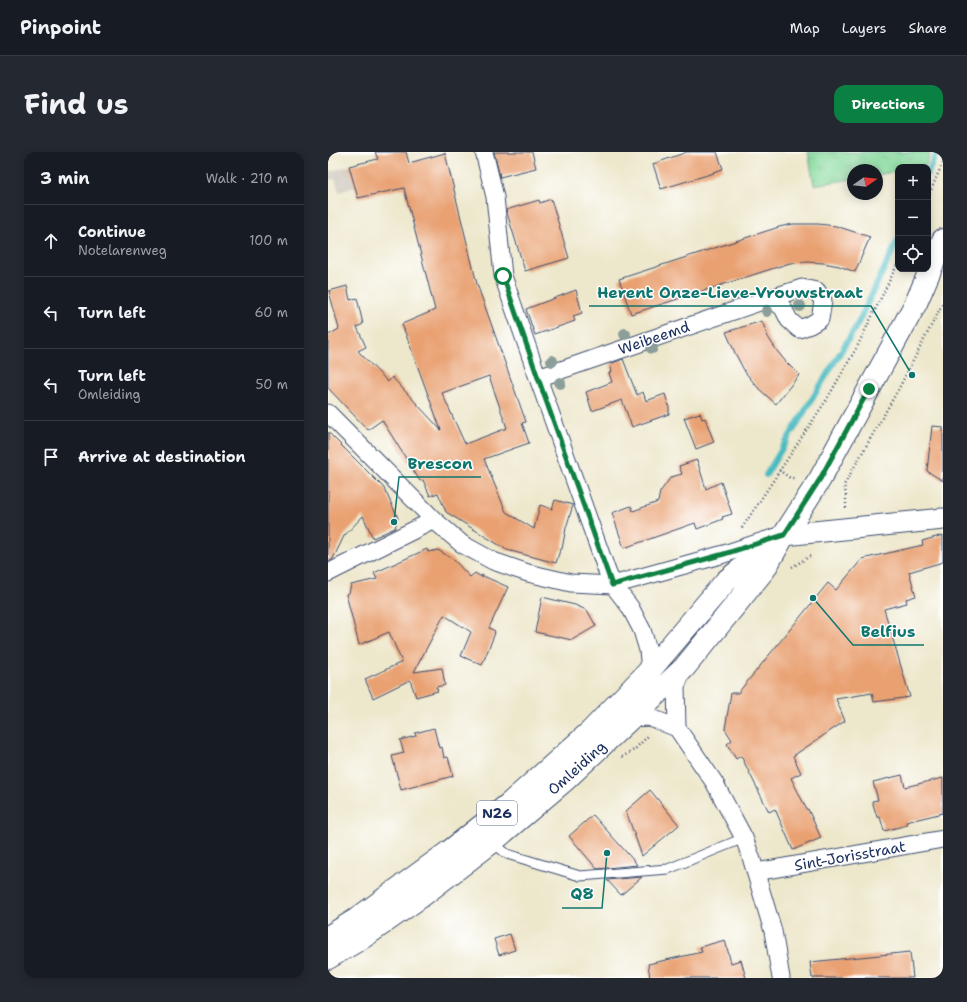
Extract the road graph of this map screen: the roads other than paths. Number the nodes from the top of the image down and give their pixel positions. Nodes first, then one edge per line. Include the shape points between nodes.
1 (484, 152) edge
2 (943, 240) edge
3 (771, 298) dead end
4 (538, 378) junction
5 (328, 413) edge
6 (943, 519) edge
7 (434, 520) junction
8 (784, 535) junction
9 (328, 573) edge
10 (612, 585) junction
11 (684, 668) junction
12 (650, 670) junction
13 (631, 718) junction
14 (677, 728) junction
15 (744, 838) junction
16 (943, 839) edge
17 (492, 842) junction
18 (756, 872) junction
19 (328, 937) edge
20 (328, 958) edge
21 (781, 978) edge

1 - 4 street via 495,197 503,276
2 - 8 main road, Omleiding / N26 via 916,303 820,479
3 - 4 street, Weibeemd
4 - 10 street
5 - 7 street
6 - 8 street
7 - 9 street
7 - 10 street via 462,544 511,568 571,583
8 - 10 street
8 - 11 main road, Omleiding / N26 via 764,570
8 - 12 main road, Omleiding / N26 via 726,581
10 - 12 street via 630,607 642,630
11 - 13 main road, Omleiding / N26
11 - 14 street via 676,686
12 - 13 street
12 - 19 main road, Omleiding / N26 via 590,732 509,804 410,881
13 - 14 street via 649,717
13 - 17 main road, Omleiding / N26 via 565,780
14 - 15 street via 714,782
15 - 17 lane via 668,869 580,876 507,854
15 - 18 street
16 - 18 street, Sint-Jorisstraat
17 - 20 main road, Omleiding / N26 via 419,898
18 - 21 street via 773,932

